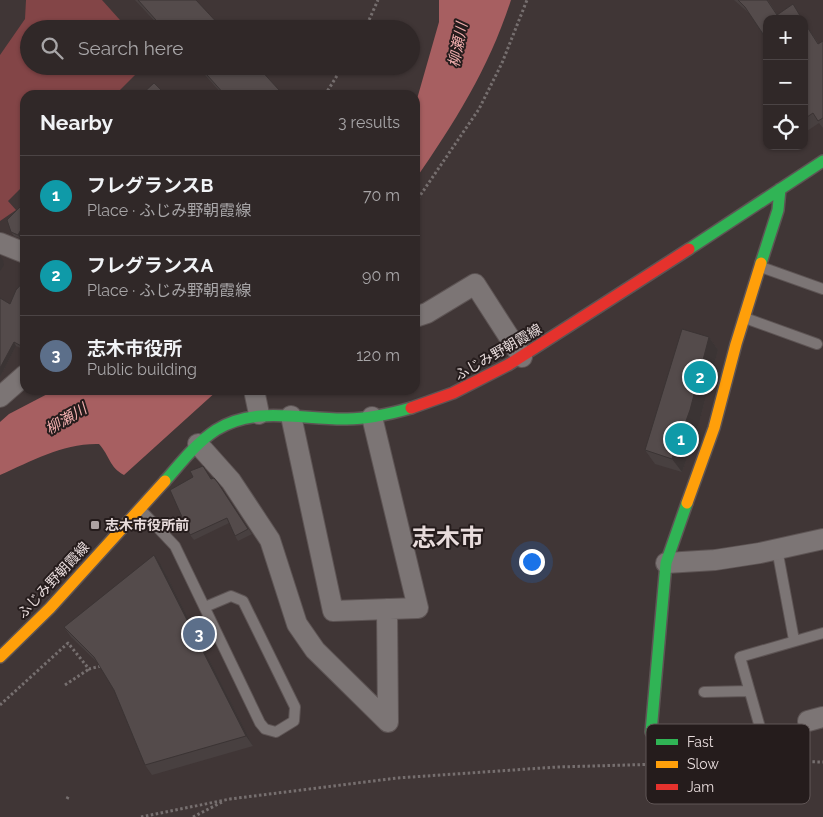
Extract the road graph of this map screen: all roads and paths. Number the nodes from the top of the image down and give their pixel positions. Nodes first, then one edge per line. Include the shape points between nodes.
1 (378, 0) edge
2 (527, 0) edge
3 (369, 20) edge
4 (337, 75) edge
5 (328, 90) edge
6 (823, 161) edge
7 (780, 189) junction
8 (420, 196) edge
9 (0, 243) edge
10 (20, 251) edge
11 (760, 267) junction
12 (823, 289) edge
13 (420, 315) edge
14 (744, 318) junction
15 (817, 344) dead end
16 (522, 357) junction
17 (20, 379) edge
18 (255, 395) edge
19 (0, 397) edge
20 (259, 414) junction
21 (290, 416) junction
22 (372, 417) junction
23 (198, 444) junction
24 (139, 508) junction
25 (823, 539) edge
26 (777, 550) junction
27 (666, 563) junction
28 (205, 607) junction
29 (387, 609) junction
30 (823, 633) edge
31 (794, 640) junction
32 (0, 657) edge
33 (101, 666) edge
34 (89, 669) junction
35 (65, 685) dead end
36 (704, 692) dead end
37 (750, 692) junction
38 (0, 705) edge
39 (652, 724) edge
40 (758, 724) edge
41 (810, 762) edge
42 (823, 762) edge
43 (646, 765) edge
44 (69, 795) dead end
45 (67, 799) dead end
46 (230, 799) junction
47 (141, 817) edge
48 (193, 817) edge

1 - 3 path
2 - 8 path via 502,63 479,109
4 - 5 path
6 - 7 main road, ふじみ野朝霞線
7 - 11 main road via 778,210
7 - 16 main road, ふじみ野朝霞線
9 - 10 street
11 - 12 lane
11 - 14 main road
13 - 16 street via 475,284
14 - 15 lane
14 - 27 main road via 714,428
16 - 22 main road, ふじみ野朝霞線 via 454,394 410,409
17 - 19 street
18 - 20 street
20 - 21 main road, ふじみ野朝霞線
20 - 23 main road, ふじみ野朝霞線 via 231,421
21 - 22 main road, ふじみ野朝霞線 via 319,419
21 - 29 street via 333,611
22 - 29 street via 418,608
23 - 24 main road, ふじみ野朝霞線
23 - 29 street via 231,482 270,540 297,624 315,650 388,722
24 - 28 lane via 175,546
24 - 32 main road, ふじみ野朝霞線 via 50,608
25 - 26 street
26 - 27 street via 715,560
26 - 31 lane
27 - 39 main road
28 - 28 lane via 231,596 243,601 295,707 294,721 290,725 276,732 265,729 260,723
30 - 31 lane
31 - 37 lane via 740,657
33 - 34 path
34 - 35 path
34 - 38 path via 68,643
36 - 37 lane
37 - 40 lane
41 - 42 path
43 - 46 path via 397,778
44 - 45 path
46 - 47 path
46 - 48 path

